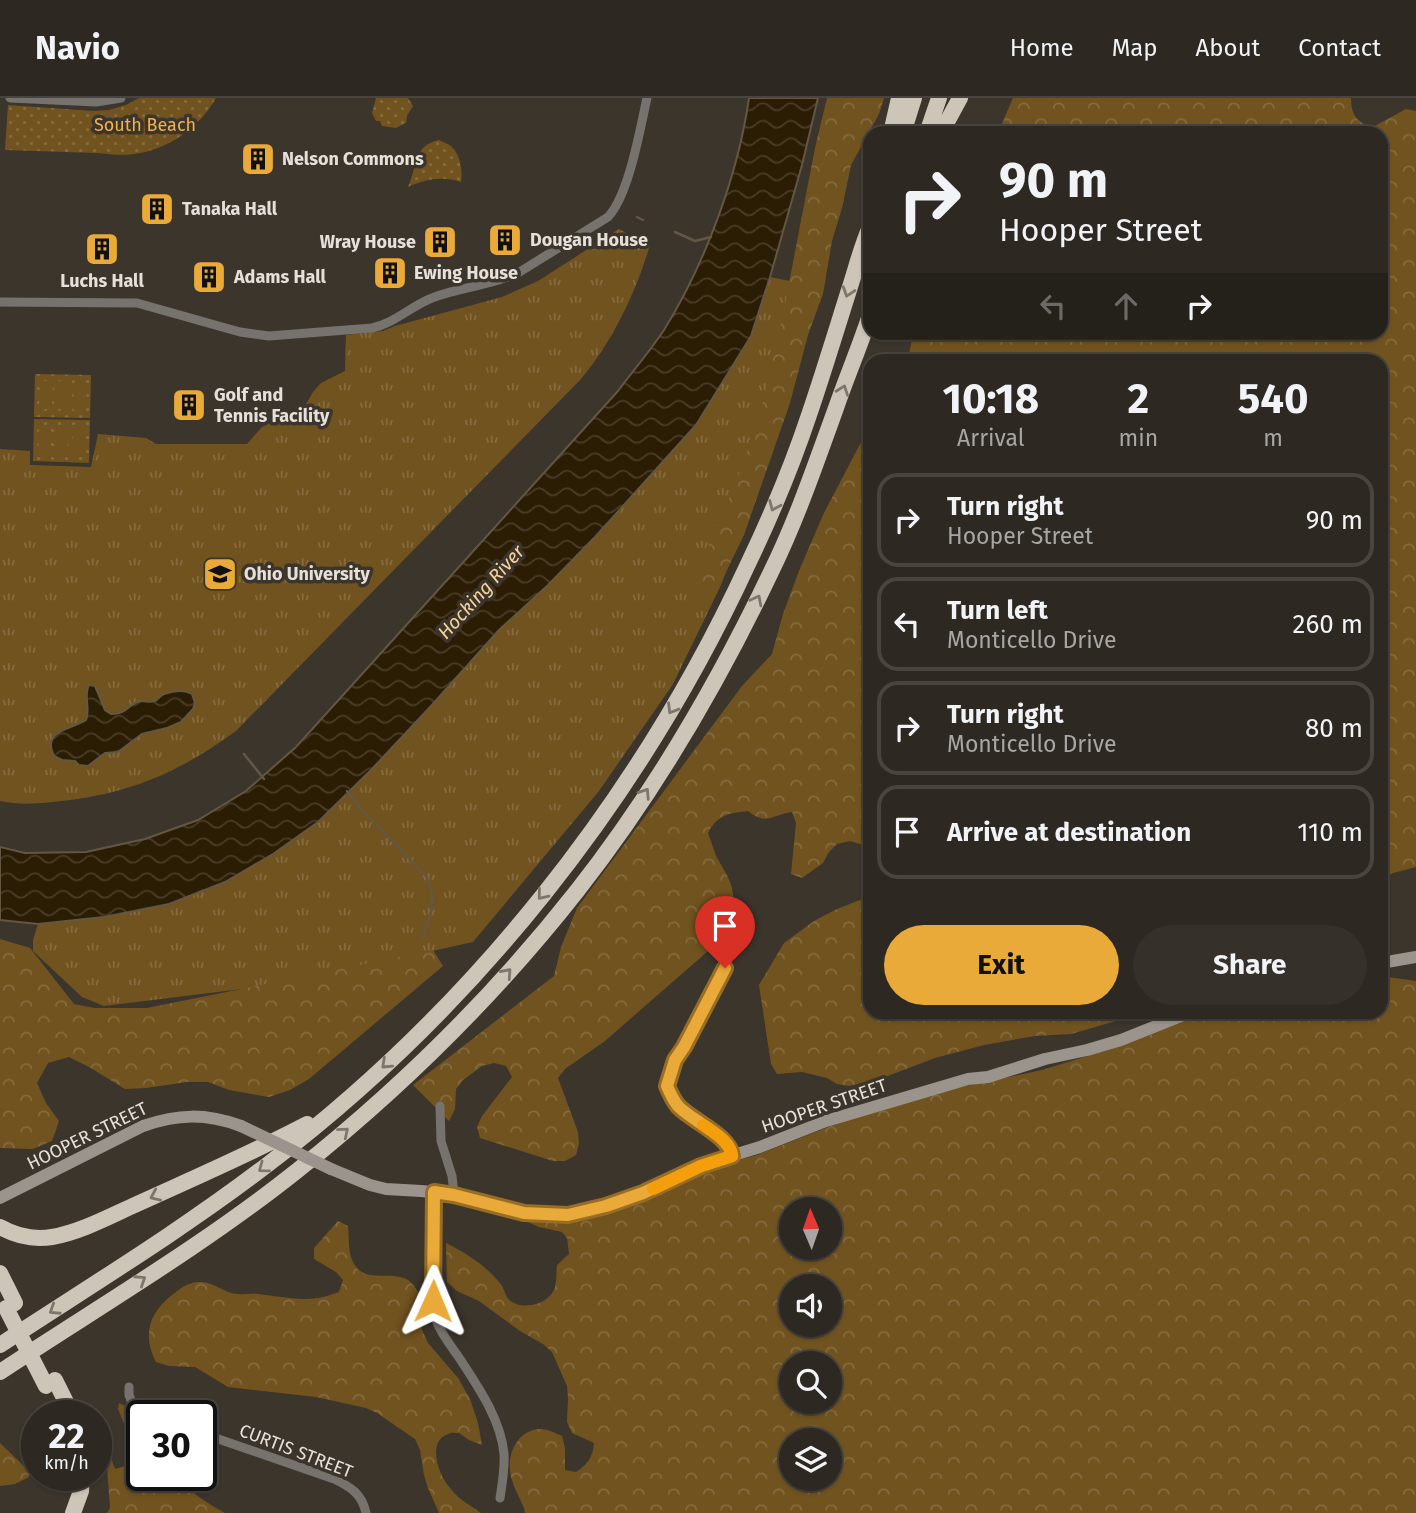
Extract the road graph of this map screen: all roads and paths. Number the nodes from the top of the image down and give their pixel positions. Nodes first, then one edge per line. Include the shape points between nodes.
1 (10, 98) edge
2 (121, 98) edge
3 (647, 98) edge
4 (899, 98) edge
5 (914, 98) edge
6 (939, 98) edge
7 (960, 98) edge
8 (893, 126) edge
9 (905, 126) edge
10 (929, 126) edge
11 (945, 126) edge
12 (863, 248) edge
13 (0, 302) edge
14 (863, 333) edge
15 (1416, 957) edge
16 (1388, 961) edge
17 (725, 968) dead end
18 (1174, 1019) edge
19 (440, 1106) dead end
20 (335, 1110) junction
21 (732, 1156) junction
22 (434, 1192) junction
23 (454, 1195) junction
24 (2, 1198) edge
25 (0, 1227) edge
26 (0, 1273) edge
27 (7, 1303) edge
28 (0, 1345) edge
29 (3, 1371) edge
30 (50, 1383) junction
31 (129, 1387) dead end
32 (56, 1400) edge
33 (62, 1400) edge
34 (130, 1400) edge
35 (217, 1439) edge
36 (81, 1491) edge
37 (92, 1491) edge
38 (500, 1498) dead end
39 (73, 1513) edge
40 (85, 1513) edge
41 (366, 1513) edge

1 - 2 street via 96,102
3 - 13 street via 625,187 608,217 518,273 433,297 384,325 269,336 137,303
4 - 8 highway
5 - 9 highway
6 - 10 highway
7 - 11 highway
12 -> 20 highway via 793,461 748,565 657,734 566,865 504,941 427,1025
29 -> 14 highway via 226,1224 338,1137 481,1002 576,892 674,749 758,597 812,475
15 - 16 street
17 - 21 street via 675,1060 667,1086 677,1104 722,1139
18 - 21 street, HOOPER STREET via 1087,1050 826,1121
19 - 23 street via 441,1141
20 -> 25 highway via 68,1233 38,1238
20 -> 28 highway via 198,1215
21 - 23 street, HOOPER STREET via 579,1214 524,1213
22 - 23 street, HOOPER STREET
22 - 24 street, HOOPER STREET, bridge via 370,1185 241,1126 193,1116 143,1126
22 - 38 street via 433,1314 485,1400 501,1438
26 - 27 highway
27 - 30 highway, bridge
30 - 32 highway
30 - 33 highway
31 - 34 street
35 - 41 street, CURTIS STREET via 334,1479 358,1494
36 - 39 highway
37 - 40 highway

